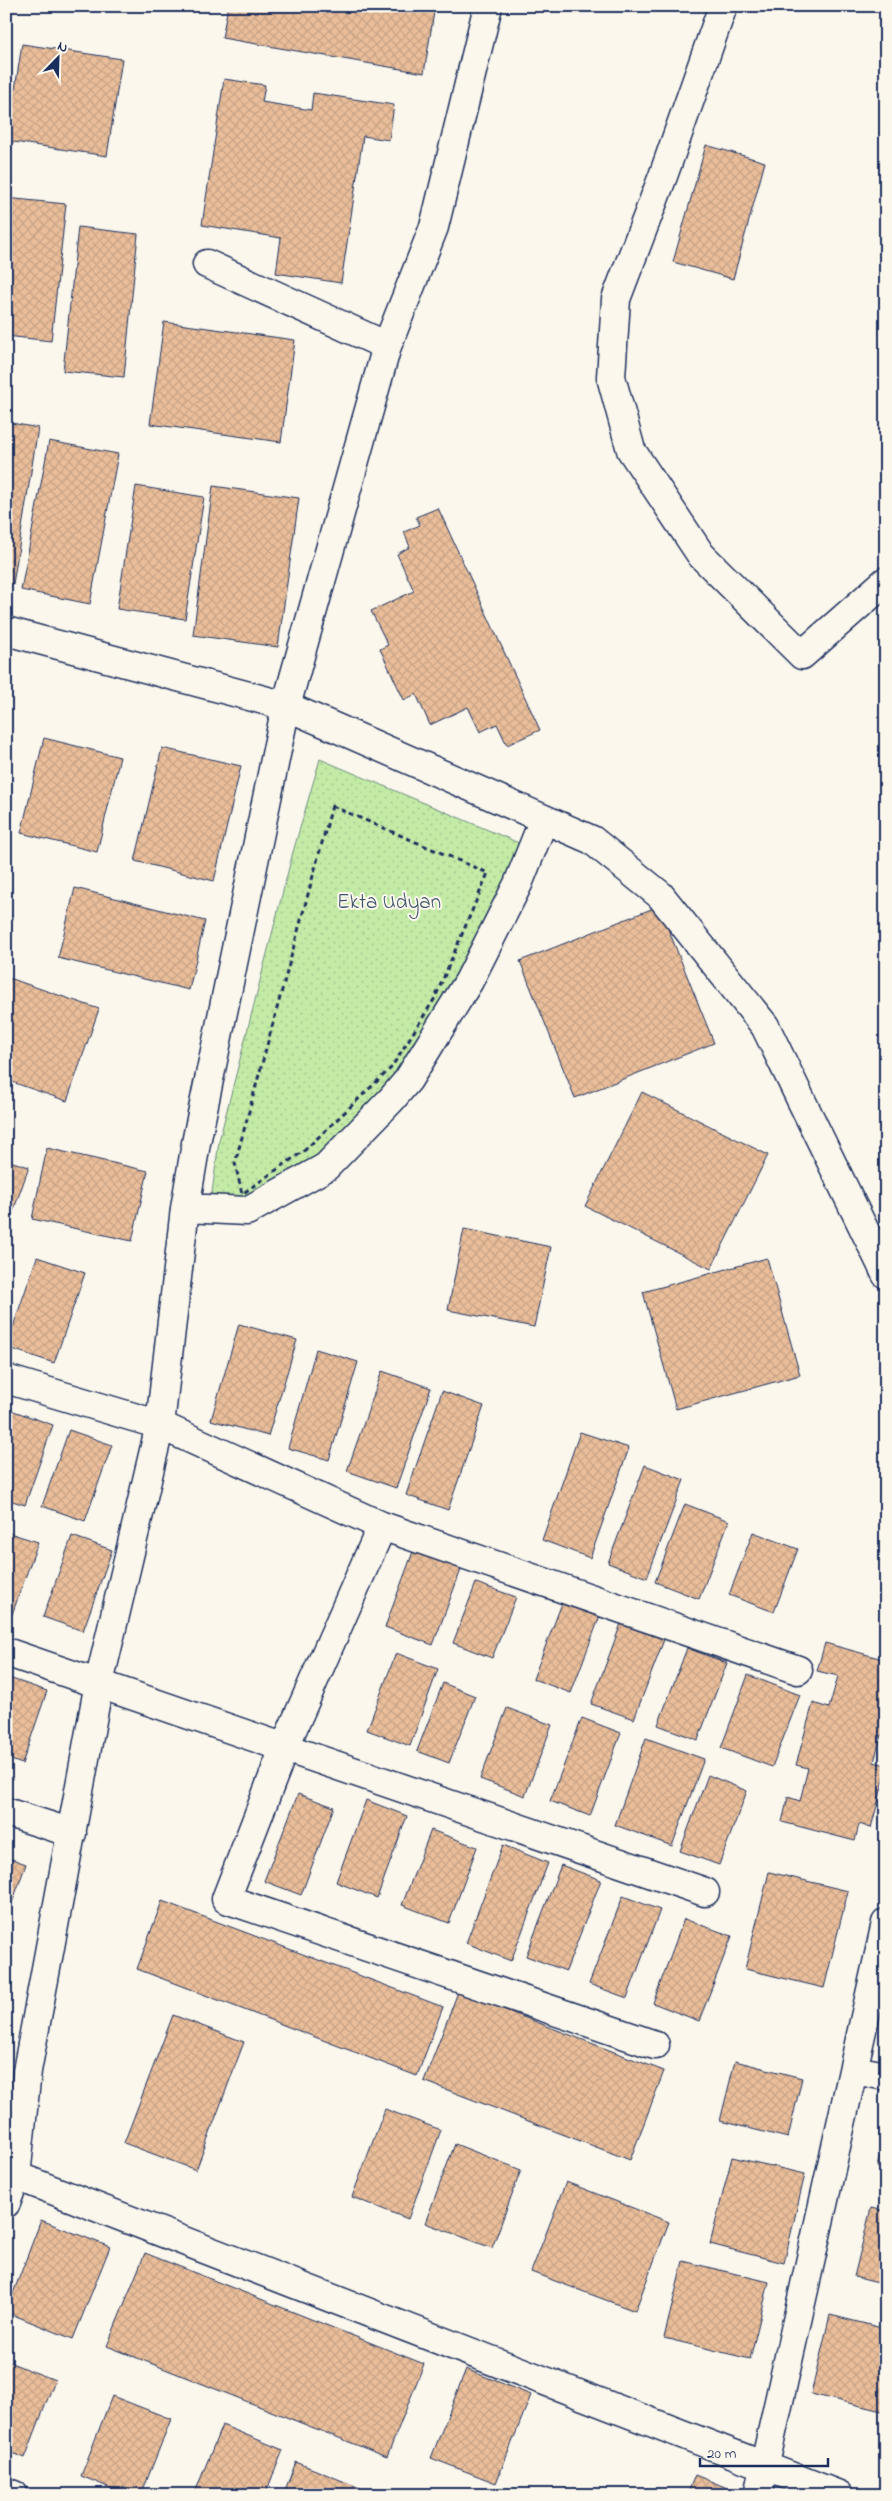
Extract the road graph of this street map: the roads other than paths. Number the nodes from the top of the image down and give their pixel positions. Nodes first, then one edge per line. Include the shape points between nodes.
1 (488, 6) edge
2 (722, 6) edge
3 (207, 264) dead end
4 (387, 346) junction
5 (886, 580) edge
6 (6, 631) edge
7 (286, 706) junction
8 (544, 819) junction
9 (185, 1208) junction
10 (886, 1274) edge
11 (6, 1379) edge
12 (160, 1425) junction
13 (382, 1526) junction
14 (6, 1652) edge
15 (798, 1670) dead end
16 (98, 1683) junction
17 (285, 1746) junction
18 (6, 1812) edge
19 (72, 1833) junction
20 (705, 1892) dead end
21 (886, 1923) edge
22 (655, 2045) dead end
23 (854, 2070) junction
24 (886, 2076) edge
25 (11, 2174) edge
26 (6, 2203) edge
27 (764, 2466) junction
28 (6, 2492) edge
29 (14, 2495) edge
30 (758, 2495) edge
31 (839, 2495) edge

1 - 4 street via 434,227
2 - 5 street via 616,299 610,377 631,450 701,555 802,655
3 - 4 street
4 - 7 street
6 - 7 street
7 - 8 street
7 - 9 street
8 - 9 street via 518,884 469,981 408,1080 391,1100 326,1167 247,1211
8 - 10 street via 592,840 660,895 765,1026
9 - 12 street
11 - 12 street
12 - 13 street
12 - 16 street
13 - 15 street
13 - 17 street
14 - 16 street
16 - 17 street
16 - 19 street
17 - 20 street
17 - 22 street via 226,1900
18 - 19 street
19 - 25 street
21 - 23 street
23 - 24 street
23 - 27 street
25 - 26 street
25 - 27 street
27 - 30 street
27 - 31 street
28 - 29 street

